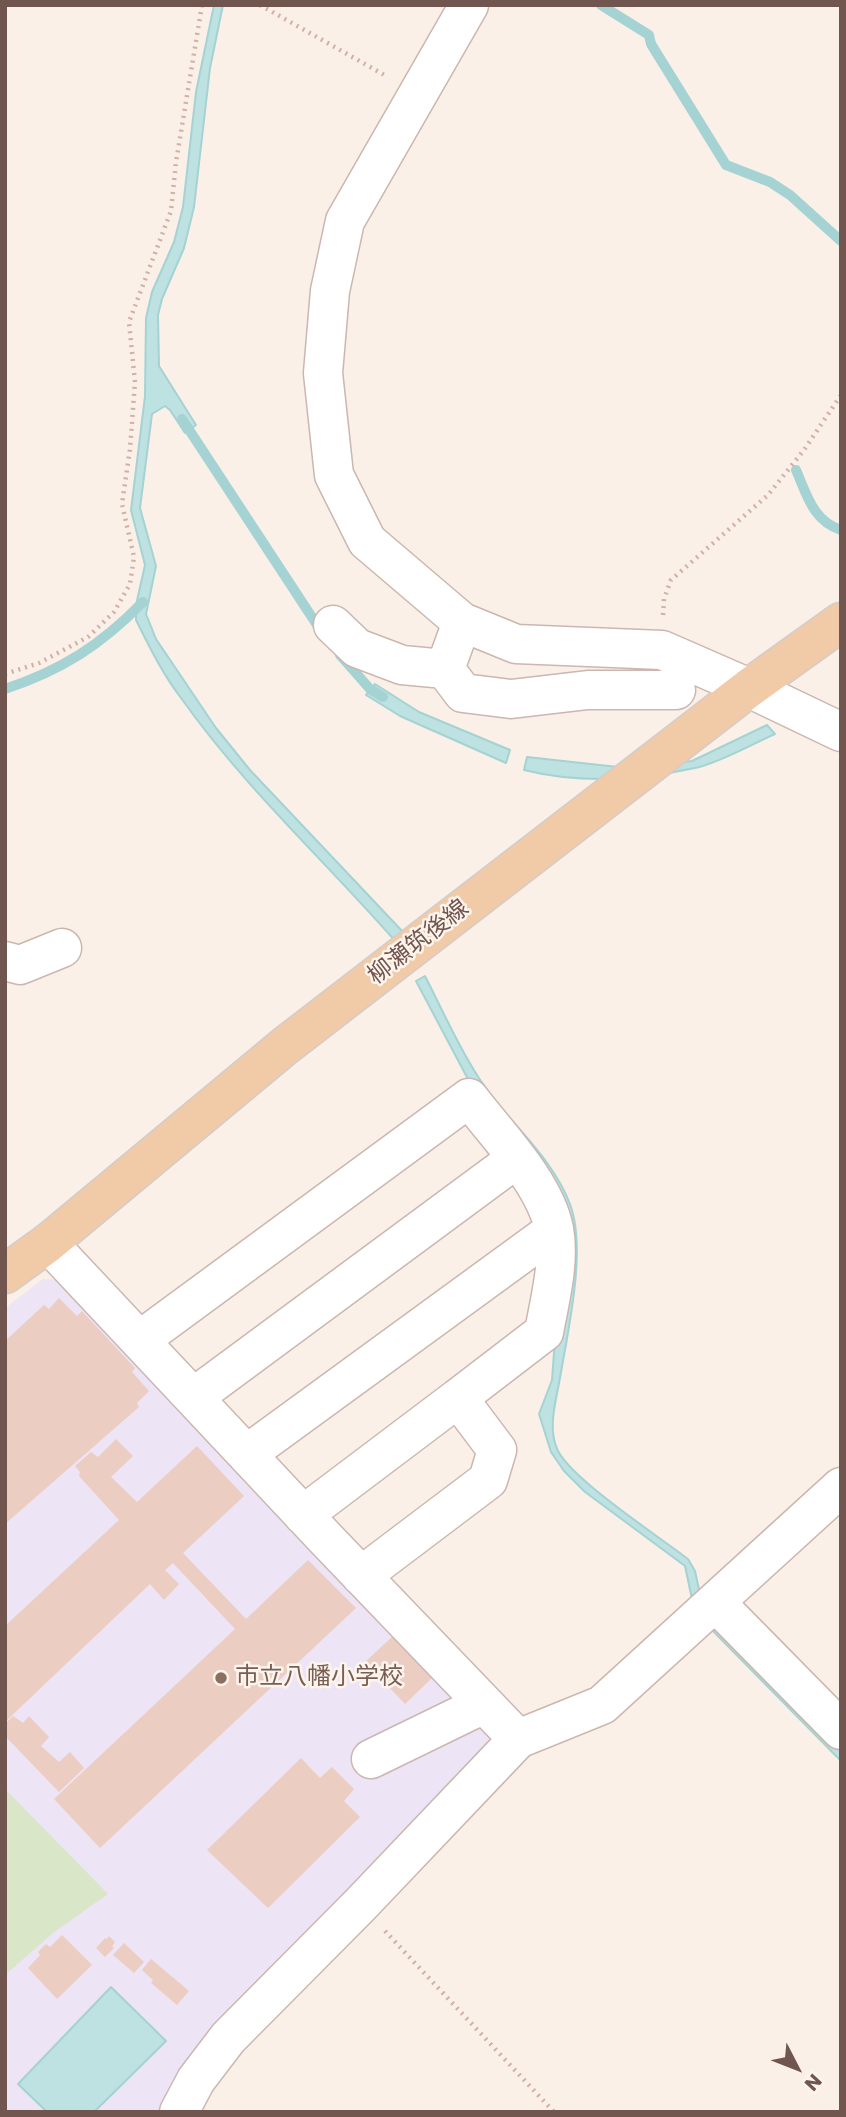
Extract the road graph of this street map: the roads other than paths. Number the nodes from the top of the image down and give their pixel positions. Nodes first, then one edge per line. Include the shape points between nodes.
1 (468, 5) edge
2 (462, 622) junction
3 (841, 622) edge
4 (333, 625) dead end
5 (445, 669) junction
6 (749, 688) junction
7 (676, 690) dead end
8 (841, 732) edge
9 (62, 948) dead end
10 (5, 961) edge
11 (516, 1159) junction
12 (554, 1230) junction
13 (47, 1242) junction
14 (5, 1274) edge
15 (140, 1340) junction
16 (194, 1397) junction
17 (458, 1398) junction
18 (247, 1454) junction
19 (841, 1488) edge
20 (303, 1515) junction
21 (361, 1576) junction
22 (715, 1602) junction
23 (484, 1704) junction
24 (841, 1730) edge
25 (518, 1739) junction
26 (371, 1759) dead end
27 (178, 2112) edge

1 - 2 street via 345,221 330,291 323,373 334,475 367,541
2 - 5 street
2 - 6 street via 516,644 662,650
3 - 6 main road, 柳瀬筑後線
4 - 5 street via 358,648 402,665
5 - 7 street via 463,693 511,699 588,690
6 - 8 street
6 - 13 main road, 柳瀬筑後線 via 285,1046
9 - 10 street via 20,965
11 - 12 street via 542,1193
11 - 15 street via 469,1098
11 - 16 street
12 - 17 street via 555,1265 544,1332
12 - 18 street
13 - 14 main road, 柳瀬筑後線
13 - 15 street
15 - 16 street
16 - 18 street
17 - 20 street
17 - 21 street via 497,1450 488,1480
18 - 20 street
19 - 22 street
20 - 21 street
21 - 23 street
22 - 24 street
22 - 25 street via 603,1705
23 - 25 street
23 - 26 street
25 - 27 street via 228,2038

